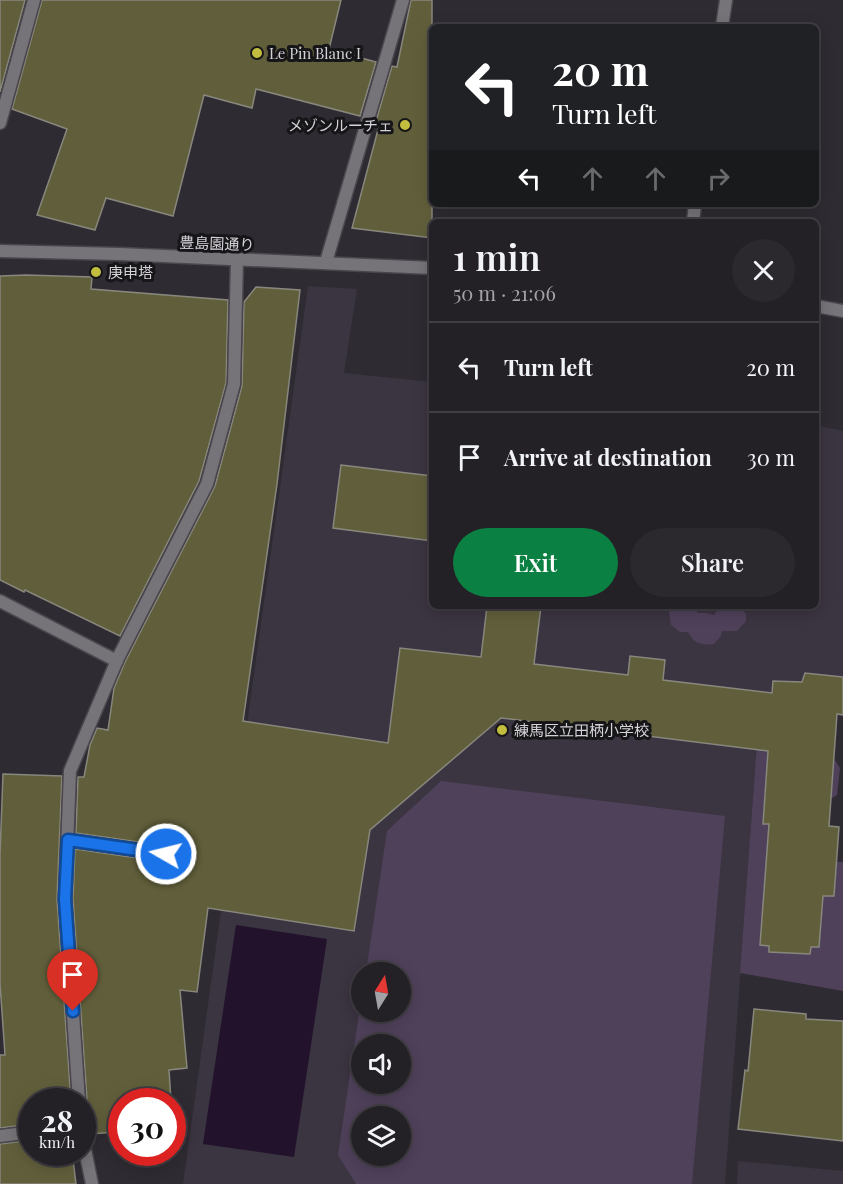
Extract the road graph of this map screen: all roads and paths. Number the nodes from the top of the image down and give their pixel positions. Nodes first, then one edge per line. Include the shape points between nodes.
1 (34, 0) edge
2 (403, 0) edge
3 (726, 0) edge
4 (722, 24) edge
5 (0, 123) edge
6 (0, 251) edge
7 (237, 259) junction
8 (326, 262) junction
9 (429, 268) edge
10 (819, 307) edge
11 (843, 311) edge
12 (0, 601) edge
13 (117, 661) junction
14 (68, 840) junction
15 (166, 854) dead end
16 (78, 1088) edge
17 (18, 1134) edge
18 (0, 1136) edge
19 (88, 1166) edge
20 (92, 1184) edge

1 - 5 street
2 - 8 street
3 - 4 street
6 - 7 street, 豊島園通り
7 - 8 street, 豊島園通り
7 - 13 street via 234,384 207,484
8 - 9 street, 豊島園通り
10 - 11 street
12 - 13 street
13 - 14 street via 70,771
14 - 15 street
14 - 16 street via 65,899
17 - 18 street
19 - 20 street

